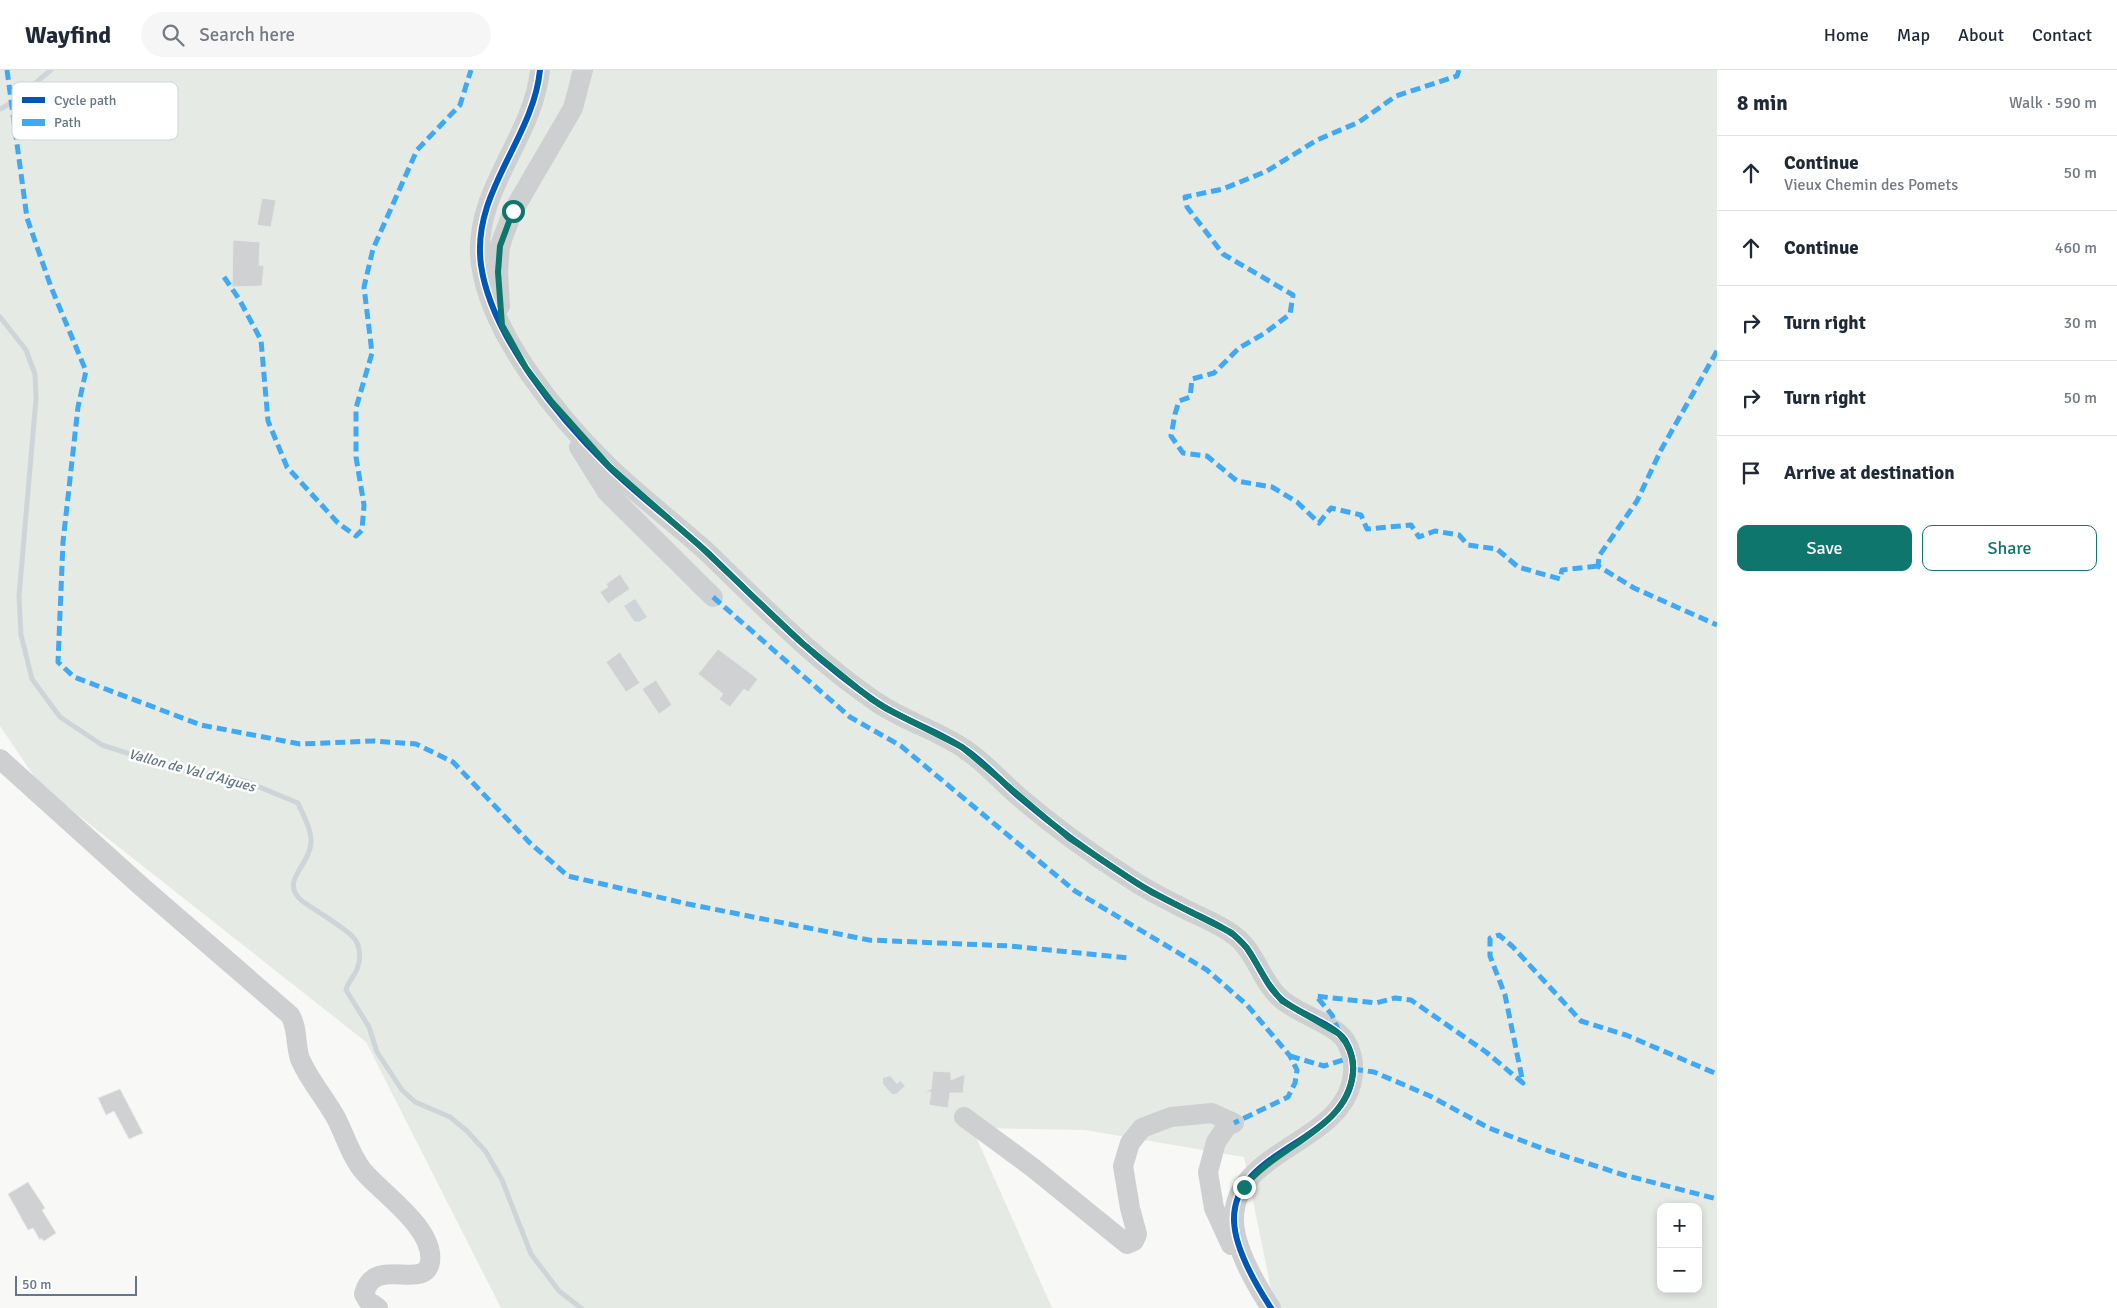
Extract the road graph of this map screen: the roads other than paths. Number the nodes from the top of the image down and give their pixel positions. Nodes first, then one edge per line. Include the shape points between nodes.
1 (540, 70) edge
2 (583, 70) edge
3 (502, 325) junction
4 (552, 402) junction
5 (713, 597) dead end
6 (3, 761) edge
7 (964, 1117) dead end
8 (1260, 1290) junction
9 (378, 1308) edge
10 (1271, 1308) edge

1 - 3 street via 536,96 494,184 482,222 480,244 486,287
2 - 3 street via 573,108 513,211 500,246 498,272
3 - 4 street via 526,368
4 - 5 street via 607,492
4 - 8 street via 609,466 833,669 885,708 962,747 1069,838 1129,878 1232,933 1247,948 1282,1001 1344,1039 1350,1050 1353,1069 1350,1090 1343,1103 1318,1128 1262,1167 1240,1195 1234,1226 1245,1260
6 - 9 street via 142,887 290,1014 300,1059 335,1116 363,1171 415,1223 427,1242 428,1269 420,1274 386,1274 369,1280 364,1294 368,1302
7 - 8 street via 1127,1244 1134,1241 1137,1234 1123,1166 1130,1142 1142,1128 1170,1117 1212,1113 1234,1123 1227,1126 1216,1142 1208,1172 1214,1208 1232,1247
8 - 10 street

